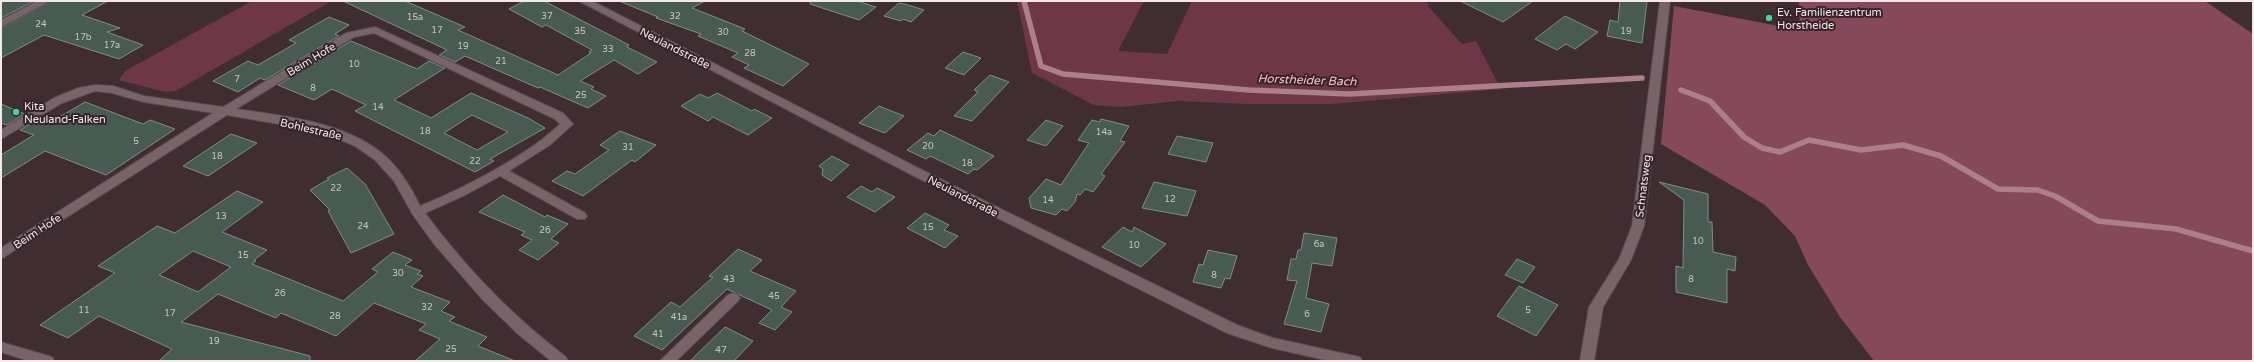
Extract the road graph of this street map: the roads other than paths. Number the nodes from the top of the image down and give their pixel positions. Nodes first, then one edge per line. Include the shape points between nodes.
1 (45, 1) edge
2 (584, 1) edge
3 (1665, 1) edge
4 (1, 24) edge
5 (225, 112) junction
6 (1, 135) edge
7 (501, 171) junction
8 (417, 212) junction
9 (581, 216) dead end
10 (1, 254) edge
11 (733, 298) dead end
12 (1, 347) edge
13 (47, 361) edge
14 (561, 361) edge
15 (667, 361) edge
16 (1355, 361) edge
17 (1588, 361) edge

1 - 4 street
2 - 16 street, Neulandstraße via 920,174 1232,330 1272,343
3 - 17 street, Schnatsweg via 1638,226 1625,260 1596,307
5 - 6 street, Bohlestraße via 143,99 111,89 95,88 62,99
5 - 7 street, Beim Hofe via 350,35 375,30 559,116 567,124 556,136
5 - 8 street, Bohlestraße via 297,124 353,139 378,156 403,184
5 - 10 street, Beim Hofe
7 - 8 street, Beim Hofe via 449,199
7 - 9 street
8 - 14 street, Bohlestraße via 460,268 504,312
11 - 15 street
12 - 13 street

